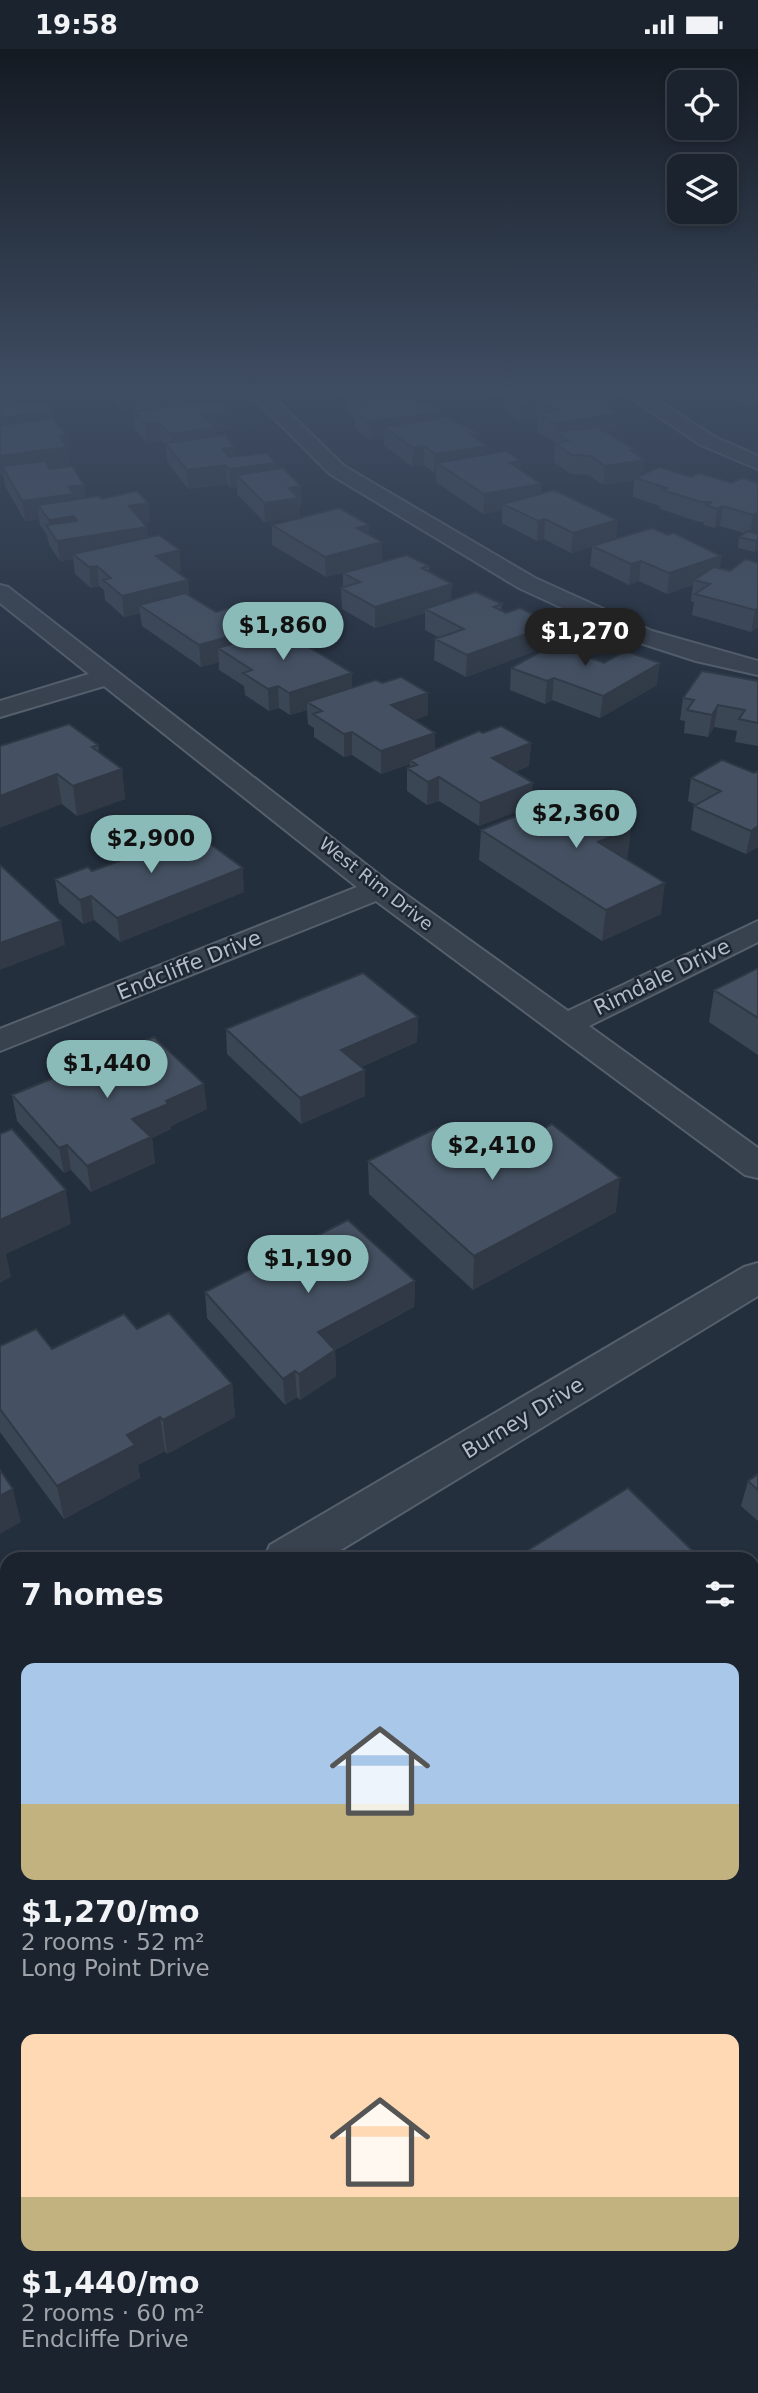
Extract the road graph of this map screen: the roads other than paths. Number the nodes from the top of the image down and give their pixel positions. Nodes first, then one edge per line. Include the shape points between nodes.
1 (388, 500) edge
2 (0, 592) edge
3 (758, 668) edge
4 (106, 677) junction
5 (0, 709) edge
6 (379, 889) junction
7 (758, 930) edge
8 (567, 1024) junction
9 (0, 1041) edge
10 (758, 1166) edge
11 (758, 1277) edge
12 (299, 1552) edge

1 - 3 street via 527,583 643,636
2 - 4 street, West Rim Drive
4 - 5 street
4 - 6 street, West Rim Drive
6 - 8 street, West Rim Drive
6 - 9 street, Endcliffe Drive
7 - 8 street, Rimdale Drive
8 - 10 street, West Rim Drive
11 - 12 street, Burney Drive

